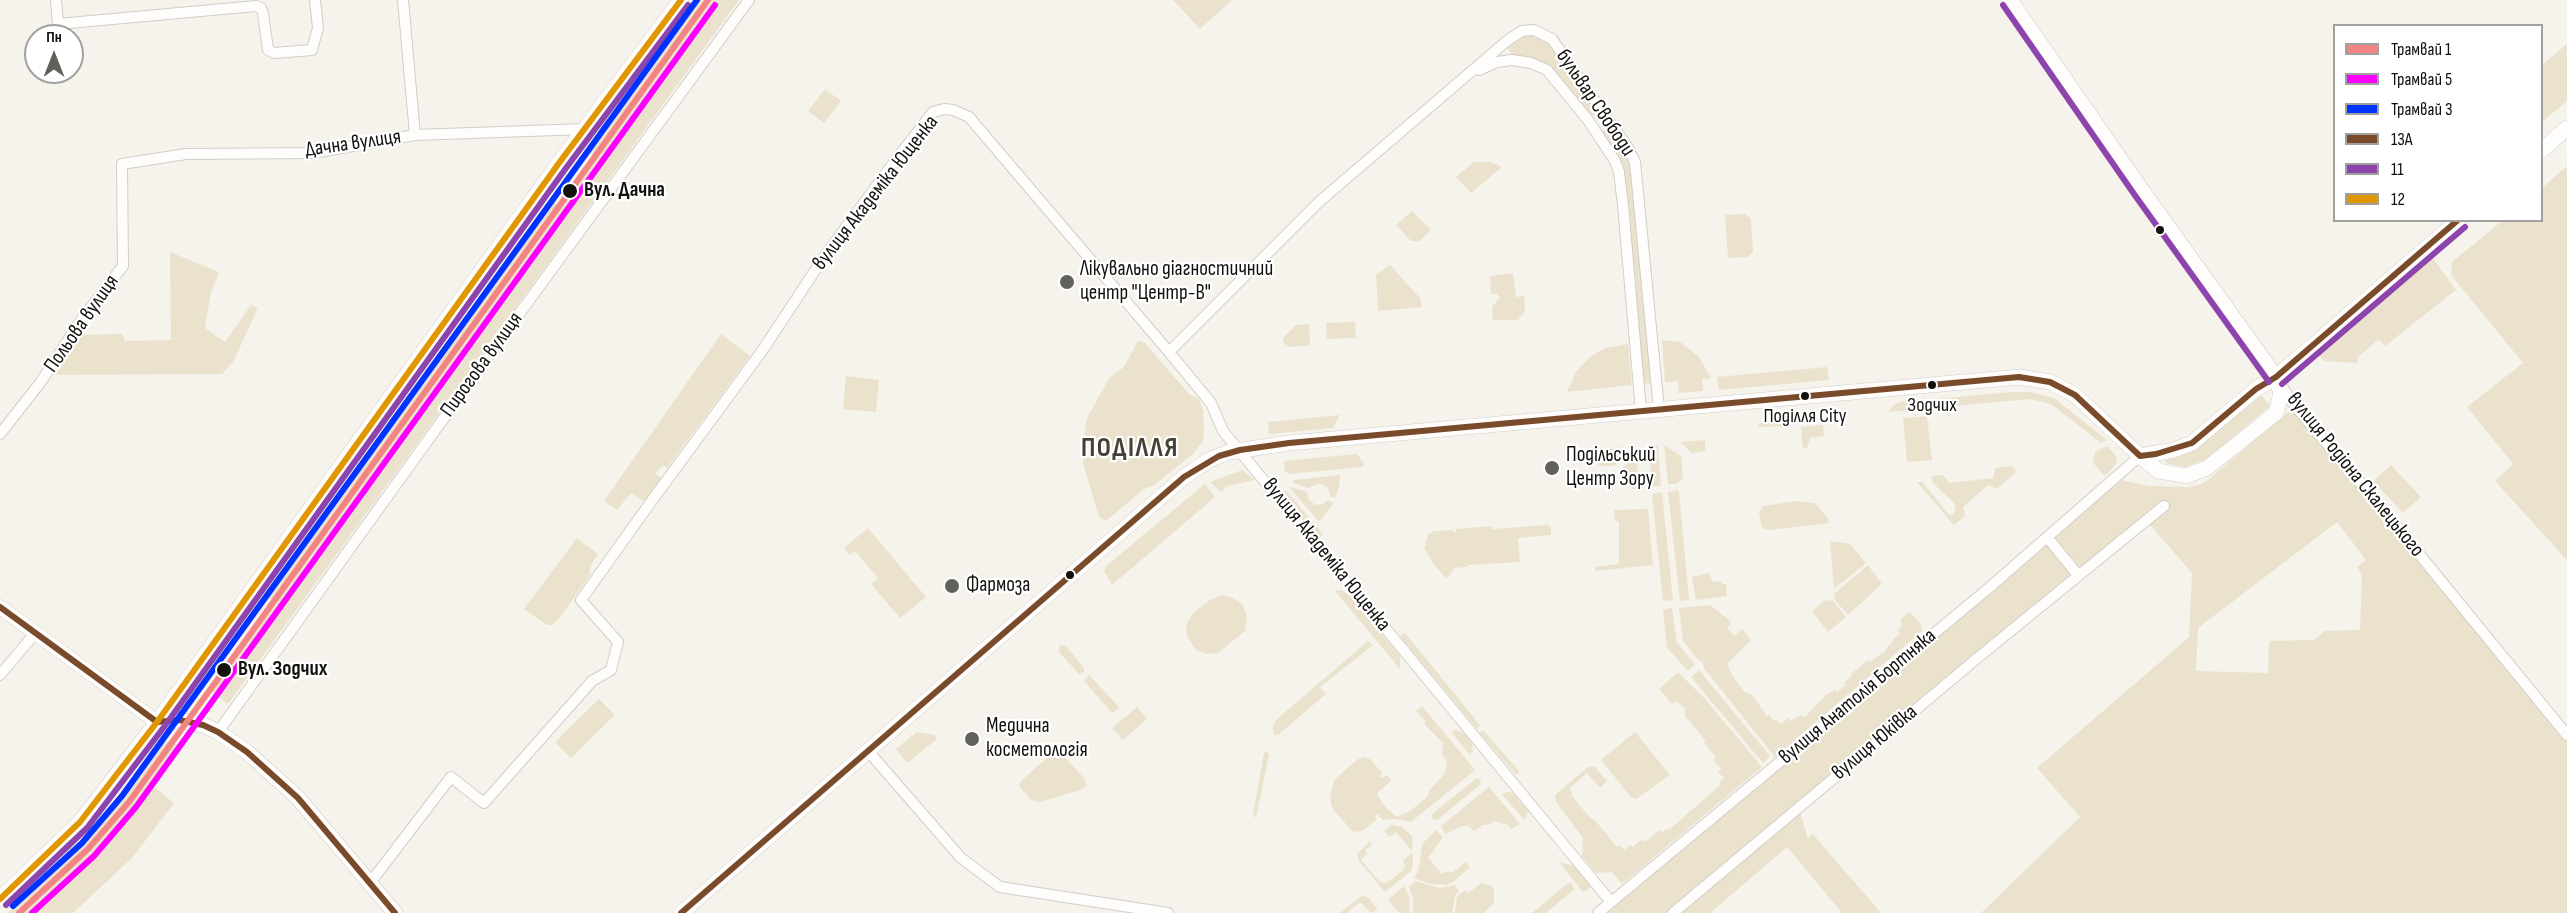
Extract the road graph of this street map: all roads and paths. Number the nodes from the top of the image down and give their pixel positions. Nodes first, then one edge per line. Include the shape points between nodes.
1 (56, 0) edge
2 (315, 0) edge
3 (403, 0) edge
4 (681, 0) edge
5 (749, 0) edge
6 (2010, 0) edge
7 (1470, 74) junction
8 (1605, 116) junction
9 (1592, 126) junction
10 (2567, 128) edge
11 (585, 129) junction
12 (416, 135) junction
13 (2543, 148) edge
14 (122, 164) joint
15 (2457, 222) edge
16 (1169, 352) junction
17 (2276, 377) junction
18 (1659, 410) junction
19 (1641, 411) junction
20 (0, 434) edge
21 (1240, 450) junction
22 (2140, 456) junction
23 (2164, 506) dead end
24 (2047, 537) junction
25 (2078, 575) junction
26 (0, 607) edge
27 (36, 633) junction
28 (0, 675) edge
29 (158, 722) junction
30 (218, 732) junction
31 (2567, 735) edge
32 (868, 751) junction
33 (370, 883) junction
34 (0, 899) edge
35 (1611, 902) junction
36 (395, 913) edge
37 (681, 913) edge
38 (1168, 913) edge
39 (1598, 913) edge
40 (1673, 913) edge

1 - 2 street via 58,24 256,6 263,13 270,53 312,50 318,28
3 - 12 street
4 - 11 main road
5 - 30 street, Пирогова вулиця
6 - 17 main road, вулиця Родіона Скалецького
7 - 8 street, бульвар Свободи via 1519,32 1538,31 1552,39
7 - 9 street, бульвар Свободи via 1504,61 1539,66 1552,74
7 - 16 street, бульвар Свободи via 1320,201
8 - 9 street
8 - 18 street, бульвар Свободи via 1630,150 1637,172
9 - 19 street, бульвар Свободи via 1619,172
10 - 13 main road
11 - 12 street, Дачна вулиця
11 - 29 main road
12 - 14 street, Дачна вулиця via 313,153 186,154
14 - 20 street, Польова вулиця via 123,266
15 - 17 main road
16 - 21 street, вулиця Академіка Ющенка via 1211,403 1223,430
16 - 33 street, вулиця Академіка Ющенка via 969,117 953,110 933,112 581,600 618,642 611,670 592,681 484,803 451,777
17 - 22 main road via 2192,443
17 - 22 main road via 2281,394 2276,413 2207,468 2187,476 2172,475 2159,471
17 - 31 street, вулиця Родіона Скалецького via 2295,406
18 - 19 main road
18 - 22 main road via 2028,378 2050,381 2074,395
19 - 21 main road
21 - 32 main road via 1209,460 1185,477
21 - 35 street, вулиця Академіка Ющенка
22 - 24 street, вулиця Анатолія Бортняка
23 - 25 street, вулиця Юківка
24 - 25 street
24 - 35 street, вулиця Анатолія Бортняка
25 - 40 street, вулиця Юківка
26 - 27 street
27 - 28 street
27 - 29 street
29 - 30 main road via 197,723
29 - 34 main road via 80,822
30 - 33 main road via 298,798
32 - 37 main road
32 - 38 street via 961,858 1000,887
33 - 36 main road
35 - 39 street, вулиця Анатолія Бортняка

